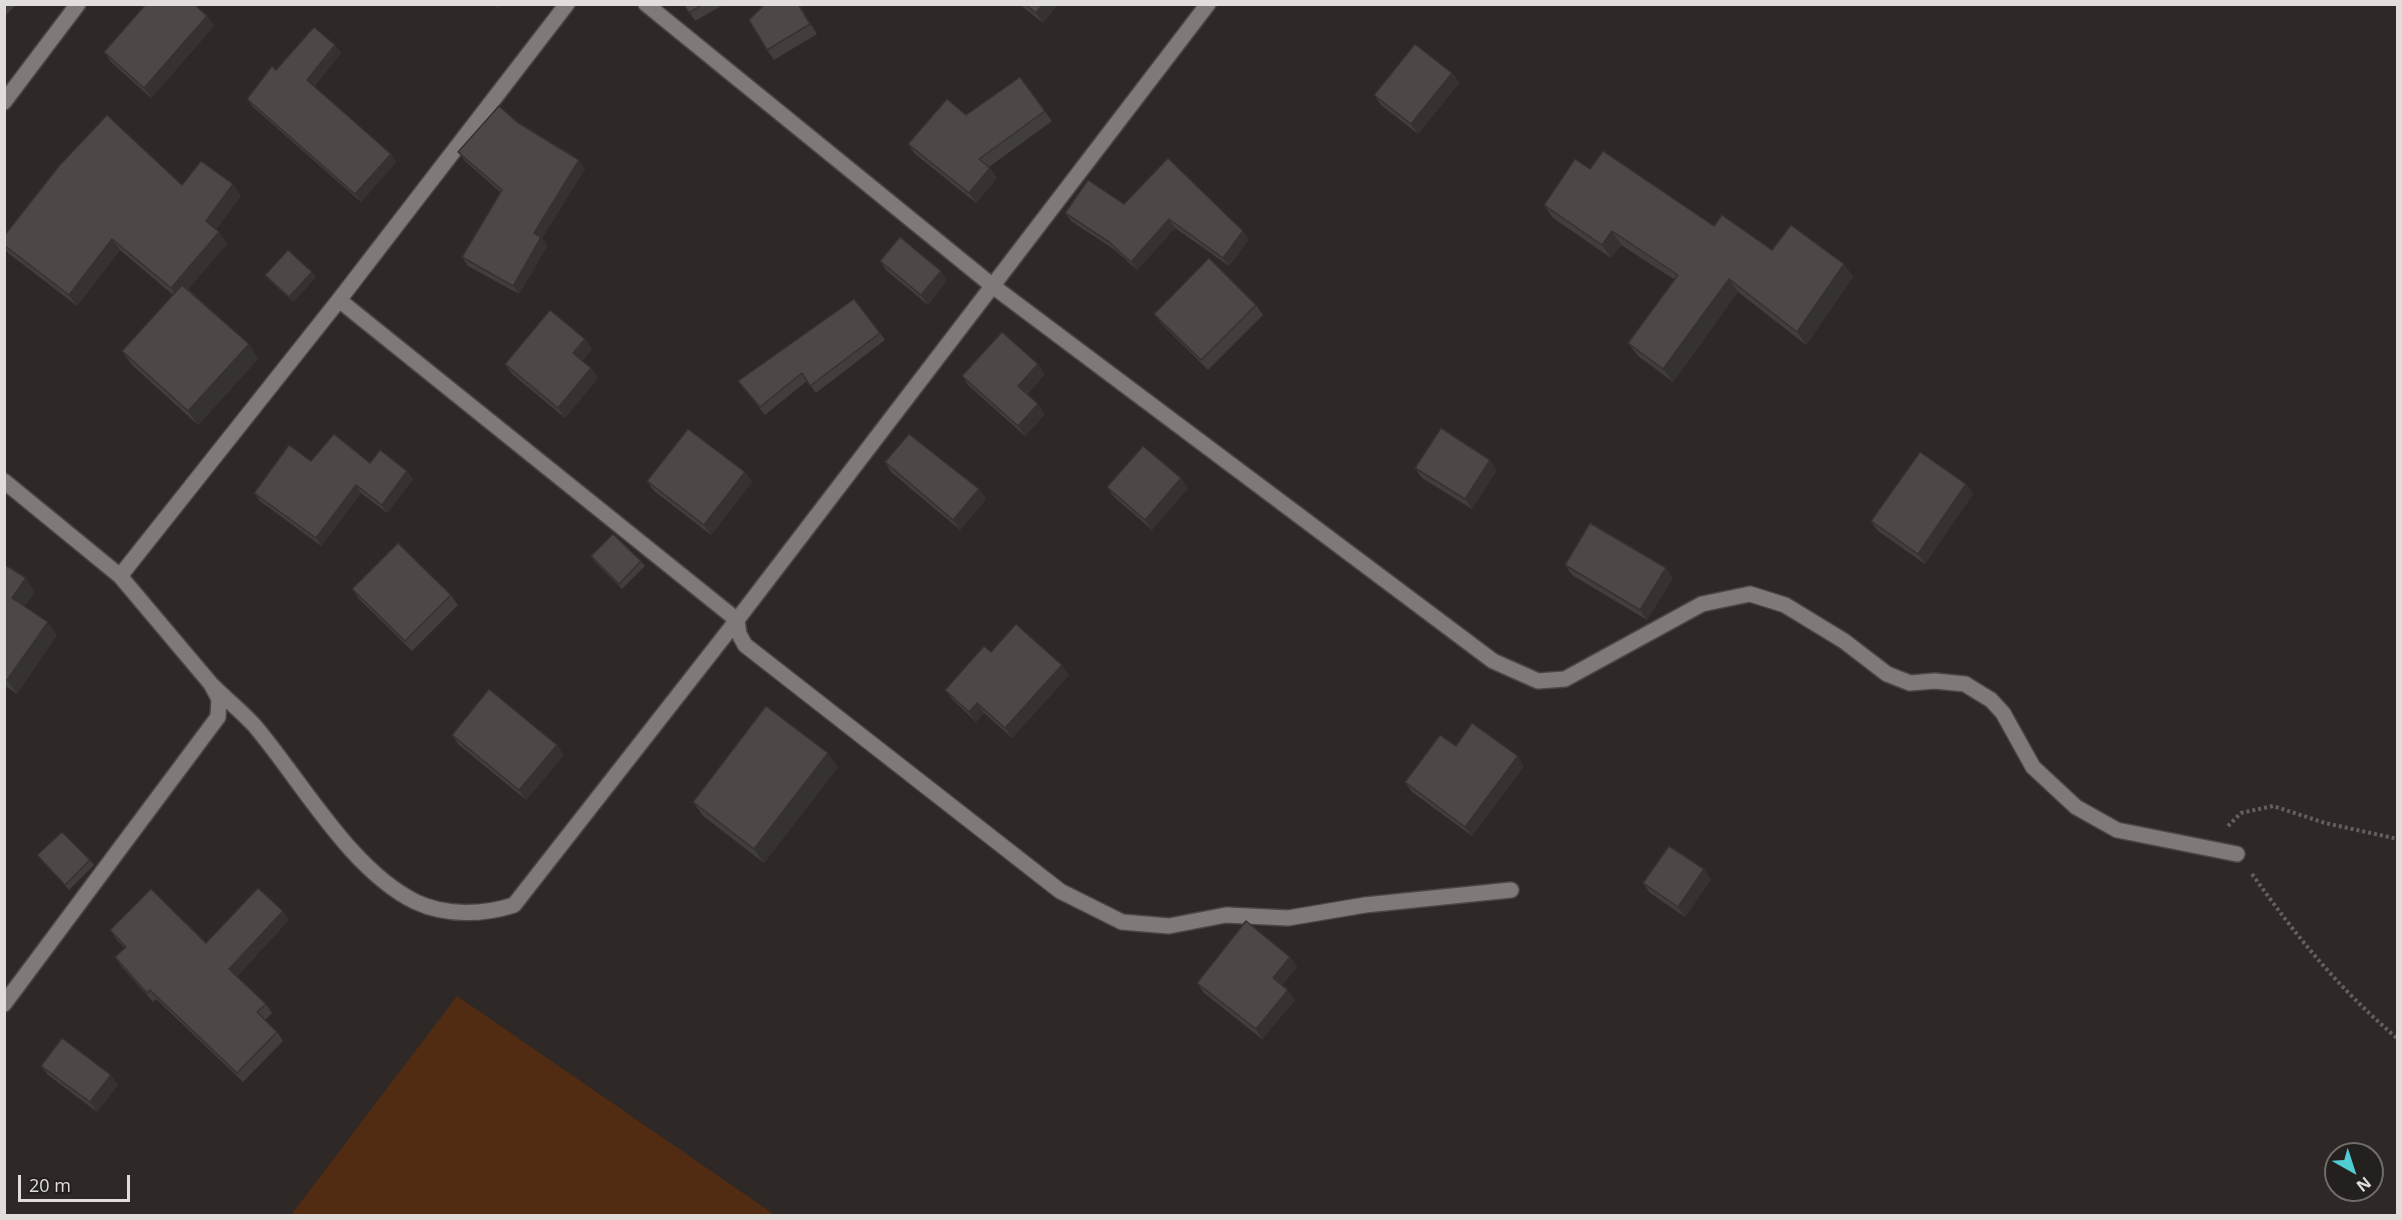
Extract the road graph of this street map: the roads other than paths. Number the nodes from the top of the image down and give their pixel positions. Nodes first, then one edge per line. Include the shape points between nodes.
1 (78, 4) edge
2 (567, 4) edge
3 (646, 4) edge
4 (1208, 4) edge
5 (4, 102) edge
6 (994, 287) junction
7 (339, 300) junction
8 (4, 481) edge
9 (120, 576) junction
10 (737, 620) junction
11 (211, 684) junction
12 (2237, 854) road end
13 (1511, 890) dead end
14 (4, 1004) edge

1 - 5 street
2 - 7 street
3 - 6 street
4 - 6 street
6 - 10 street
6 - 12 street via 1493,661 1538,681 1565,679 1702,604 1750,594 1785,605 1844,641 1887,674 1910,683 1965,684 1991,700 2003,713 2033,767 2076,807 2117,830
7 - 9 street
7 - 10 street
8 - 9 street
9 - 11 street
10 - 11 street via 514,905 492,912 463,913 417,902 372,871 306,795 253,725
10 - 13 street via 745,645 1060,891 1122,922 1169,926 1226,915 1288,918 1365,904
11 - 14 street via 219,699 218,717

